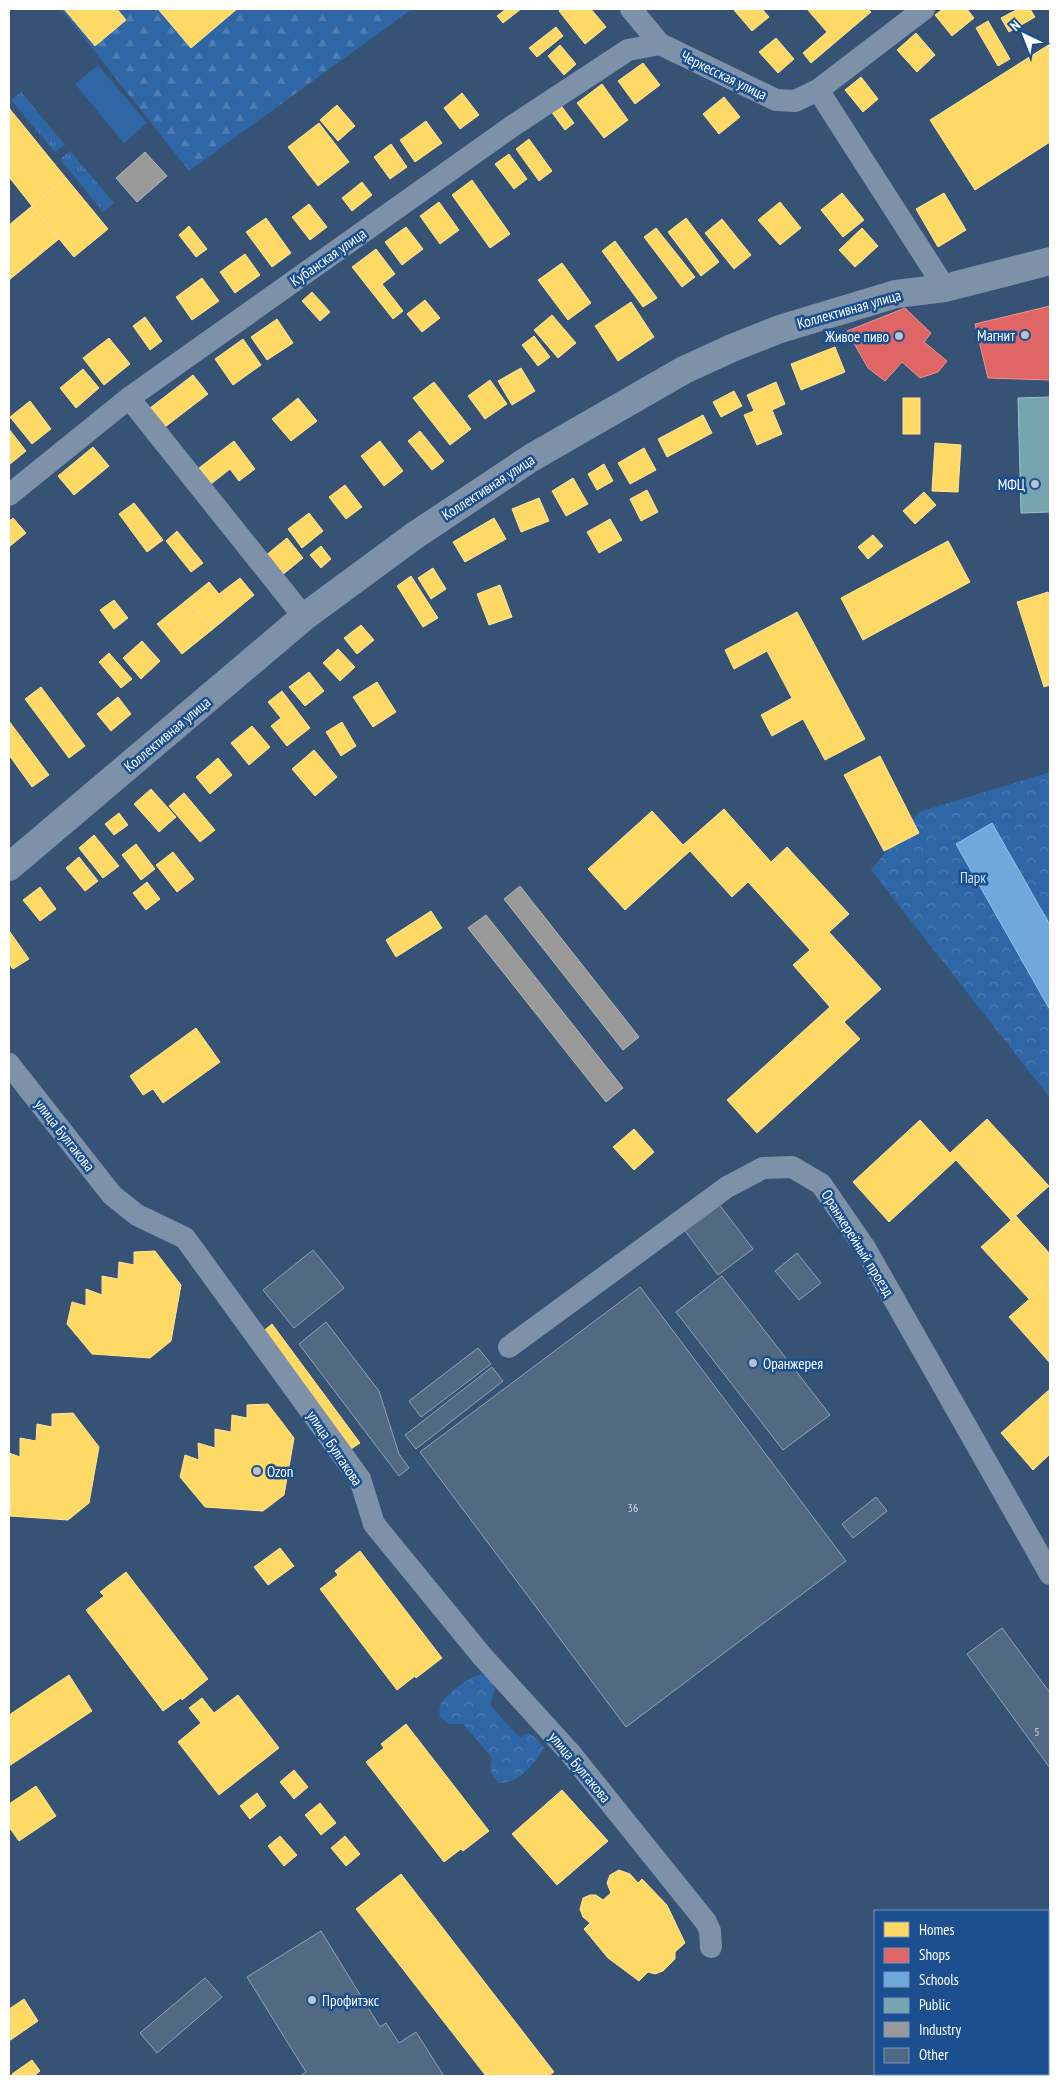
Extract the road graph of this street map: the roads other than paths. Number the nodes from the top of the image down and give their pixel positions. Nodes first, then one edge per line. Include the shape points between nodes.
1 (631, 9) edge
2 (916, 11) edge
3 (660, 44) junction
4 (818, 90) junction
5 (1050, 261) edge
6 (945, 288) junction
7 (129, 398) junction
8 (9, 495) edge
9 (304, 617) junction
10 (9, 867) edge
11 (9, 1064) edge
12 (510, 1347) dead end
13 (1050, 1574) edge
14 (711, 1947) dead end

1 - 3 street, Черкесская улица
2 - 4 street, Черкесская улица
3 - 4 street, Черкесская улица via 776,100 795,100
3 - 7 street, Кубанская улица via 628,50 514,125
4 - 6 street
5 - 6 street, Коллективная улица
6 - 9 street, Коллективная улица via 896,294 780,329 684,370 531,458 414,536
7 - 8 street, Кубанская улица
7 - 9 street
9 - 10 street, Коллективная улица
11 - 14 street, улица Булгакова via 112,1195 137,1215 185,1238 360,1480 374,1524 482,1656 571,1754 706,1922
12 - 13 street, Оранжерейный проезд via 728,1187 763,1168 792,1167 820,1184 865,1248

